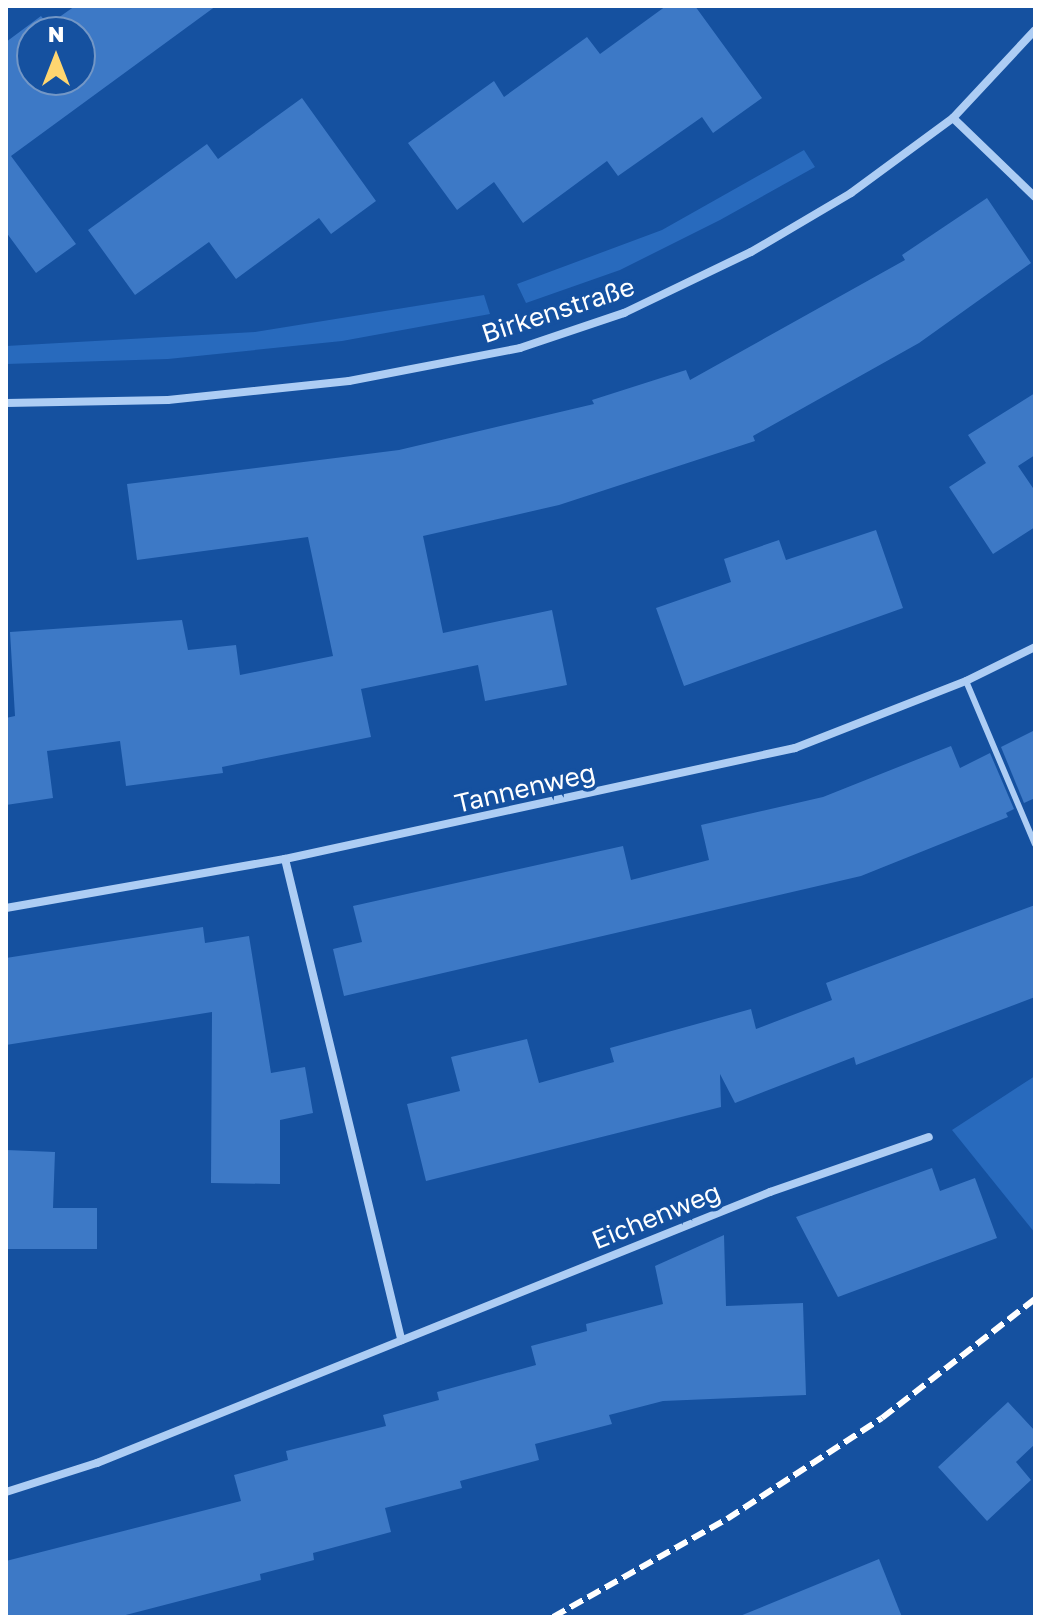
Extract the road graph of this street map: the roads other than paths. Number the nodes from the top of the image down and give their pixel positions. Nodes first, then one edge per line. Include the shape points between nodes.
1 (1035, 30) edge
2 (953, 118) junction
3 (1035, 197) edge
4 (6, 403) edge
5 (1035, 647) edge
6 (966, 681) junction
7 (1035, 844) edge
8 (285, 859) junction
9 (6, 908) edge
10 (929, 1137) dead end
11 (401, 1340) junction
12 (6, 1492) edge

1 - 2 street, Birkenstraße
2 - 3 street
2 - 4 street, Birkenstraße via 851,193 751,252 624,313 520,348 349,381 244,394
5 - 6 street, Tannenweg
6 - 7 lane
6 - 8 street, Tannenweg via 795,748
8 - 9 street, Tannenweg
8 - 11 street
10 - 11 street, Eichenweg via 770,1192
11 - 12 street, Eichenweg via 97,1463

